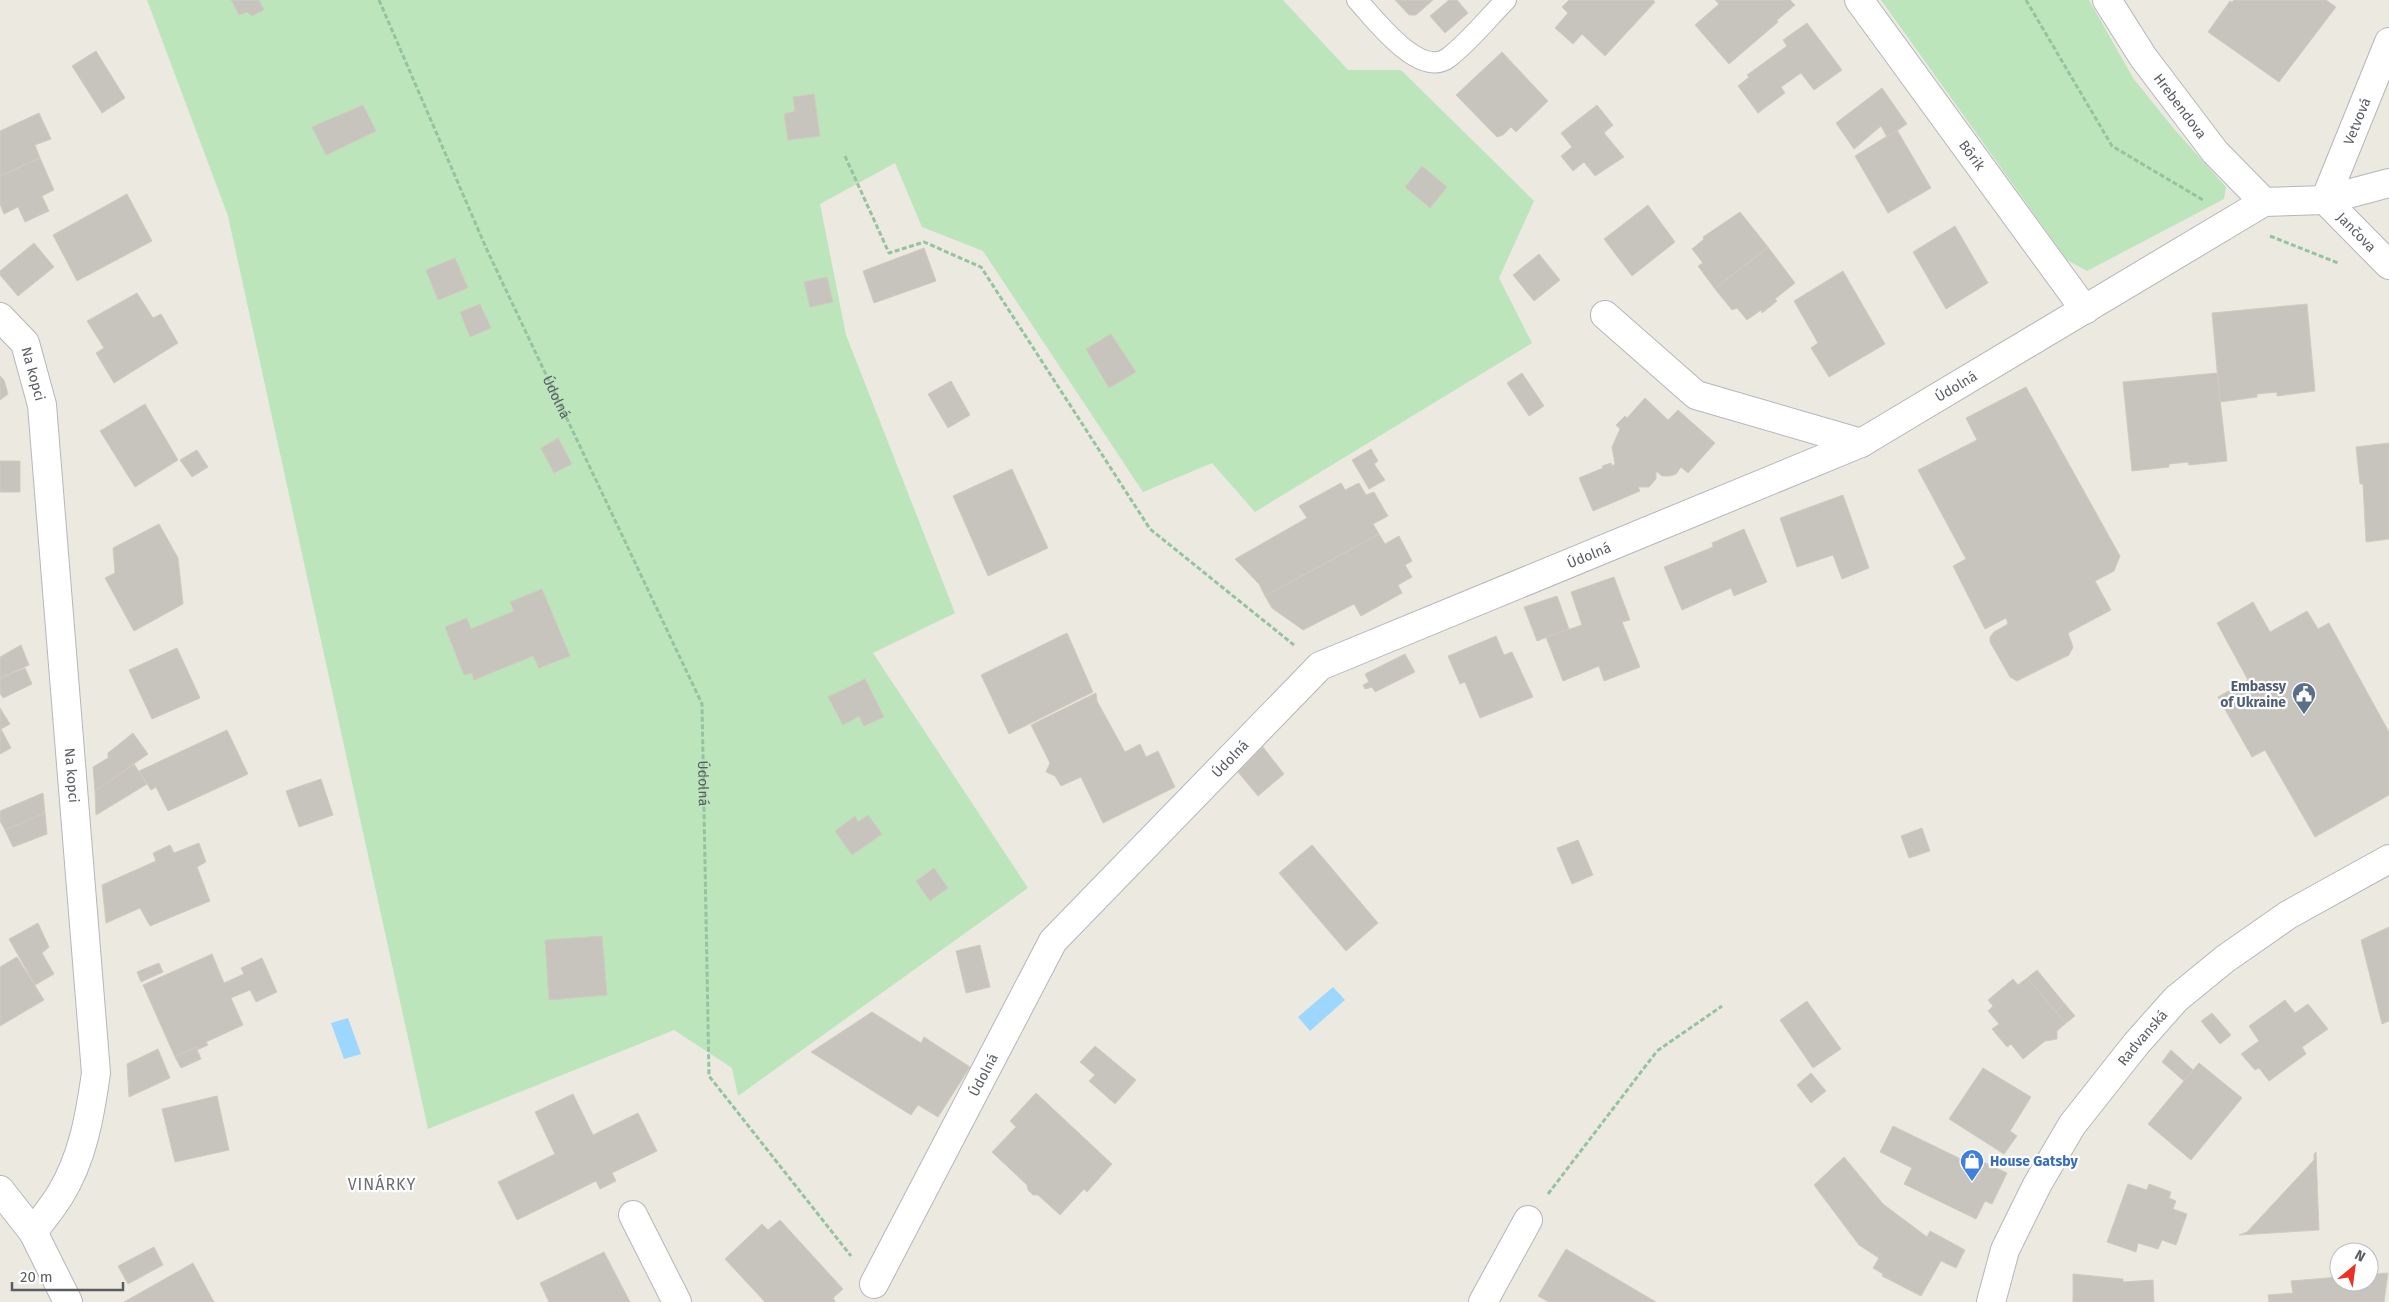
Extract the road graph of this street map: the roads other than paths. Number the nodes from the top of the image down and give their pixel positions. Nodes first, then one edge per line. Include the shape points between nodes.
1 (1357, 0) edge
2 (1506, 0) edge
3 (1859, 0) edge
4 (2108, 0) edge
5 (2389, 42) edge
6 (2389, 183) edge
7 (2325, 200) junction
8 (2264, 202) junction
9 (2389, 265) edge
10 (2085, 310) junction
11 (1604, 315) dead end
12 (0, 317) edge
13 (1861, 443) junction
14 (2389, 859) edge
15 (0, 1190) edge
16 (633, 1215) dead end
17 (1528, 1220) road end
18 (33, 1232) junction
19 (874, 1284) road end
20 (68, 1302) edge
21 (678, 1302) edge
22 (1483, 1302) edge
23 (1991, 1302) edge

1 - 2 lane via 1404,50 1429,62 1447,59
3 - 10 street, Bôrik
4 - 8 street, Hrebendova via 2143,57 2215,152
5 - 7 street, Vetvová
6 - 7 street
7 - 8 street
7 - 9 street, Jančova
8 - 10 street, Údolná
10 - 13 street, Údolná
11 - 13 street via 1696,394
12 - 18 street, Na kopci via 25,342 42,405 96,1074 80,1151 61,1194
13 - 19 street, Údolná via 1320,666 1053,941
14 - 23 street, Radvanská via 2288,915 2225,959 2176,999 2072,1126 2037,1185 2005,1250
15 - 18 street
16 - 21 street
17 - 22 street
18 - 20 street

